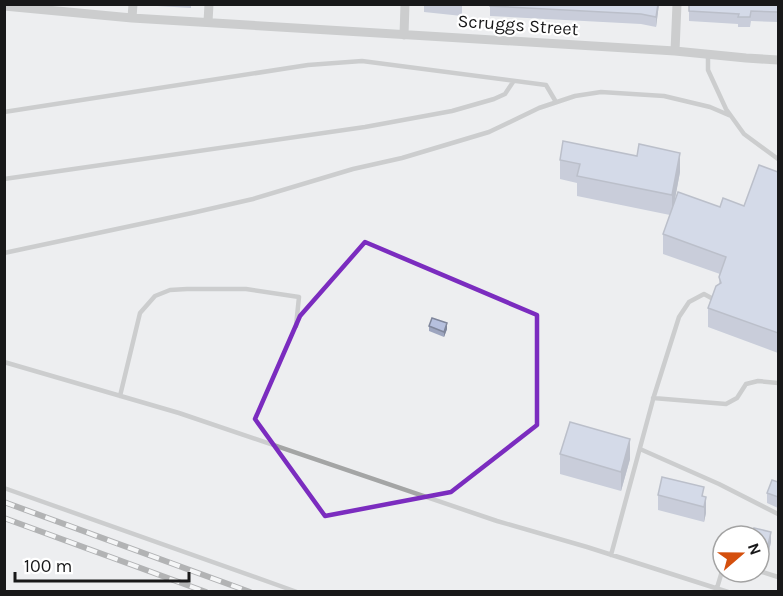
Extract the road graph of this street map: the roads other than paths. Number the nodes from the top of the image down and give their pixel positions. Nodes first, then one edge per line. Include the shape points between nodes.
1 (133, 4) edge
2 (208, 4) edge
3 (405, 4) edge
4 (677, 4) edge
5 (4, 6) edge
6 (132, 18) junction
7 (208, 22) junction
8 (404, 35) junction
9 (675, 51) junction
10 (708, 55) junction
11 (778, 60) edge
12 (513, 82) junction
13 (556, 102) junction
14 (4, 112) edge
15 (731, 116) junction
16 (778, 159) edge
17 (4, 179) edge
18 (4, 253) edge
19 (717, 301) edge
20 (296, 326) dead end
21 (4, 362) edge
22 (778, 383) edge
23 (120, 396) junction
24 (653, 398) junction
25 (640, 449) junction
26 (4, 488) edge
27 (778, 514) edge
28 (611, 555) junction
29 (718, 584) edge
30 (717, 588) junction
31 (297, 591) edge
32 (728, 591) edge

1 - 6 street
2 - 7 street
3 - 8 street
4 - 9 street
5 - 6 street, Scruggs Street
6 - 7 street, Scruggs Street
7 - 8 street, Scruggs Street
8 - 9 street, Scruggs Street
9 - 10 street, Scruggs Street
10 - 11 street, Scruggs Street
10 - 15 lane via 708,70
12 - 13 lane via 546,86
12 - 14 lane via 362,61 308,65
12 - 17 lane via 505,94 452,111
13 - 15 lane via 601,92 627,92 710,106
13 - 18 lane via 489,132 402,158 212,208
15 - 16 lane via 744,135
19 - 24 lane via 704,294 684,309
20 - 23 lane via 299,297 246,289 170,290 155,296 140,314
21 - 23 lane
22 - 24 lane via 746,384 737,398 726,404
23 - 28 lane via 486,518
24 - 25 lane
25 - 27 lane
25 - 28 lane
26 - 31 lane
28 - 30 lane
29 - 30 lane
30 - 32 lane

